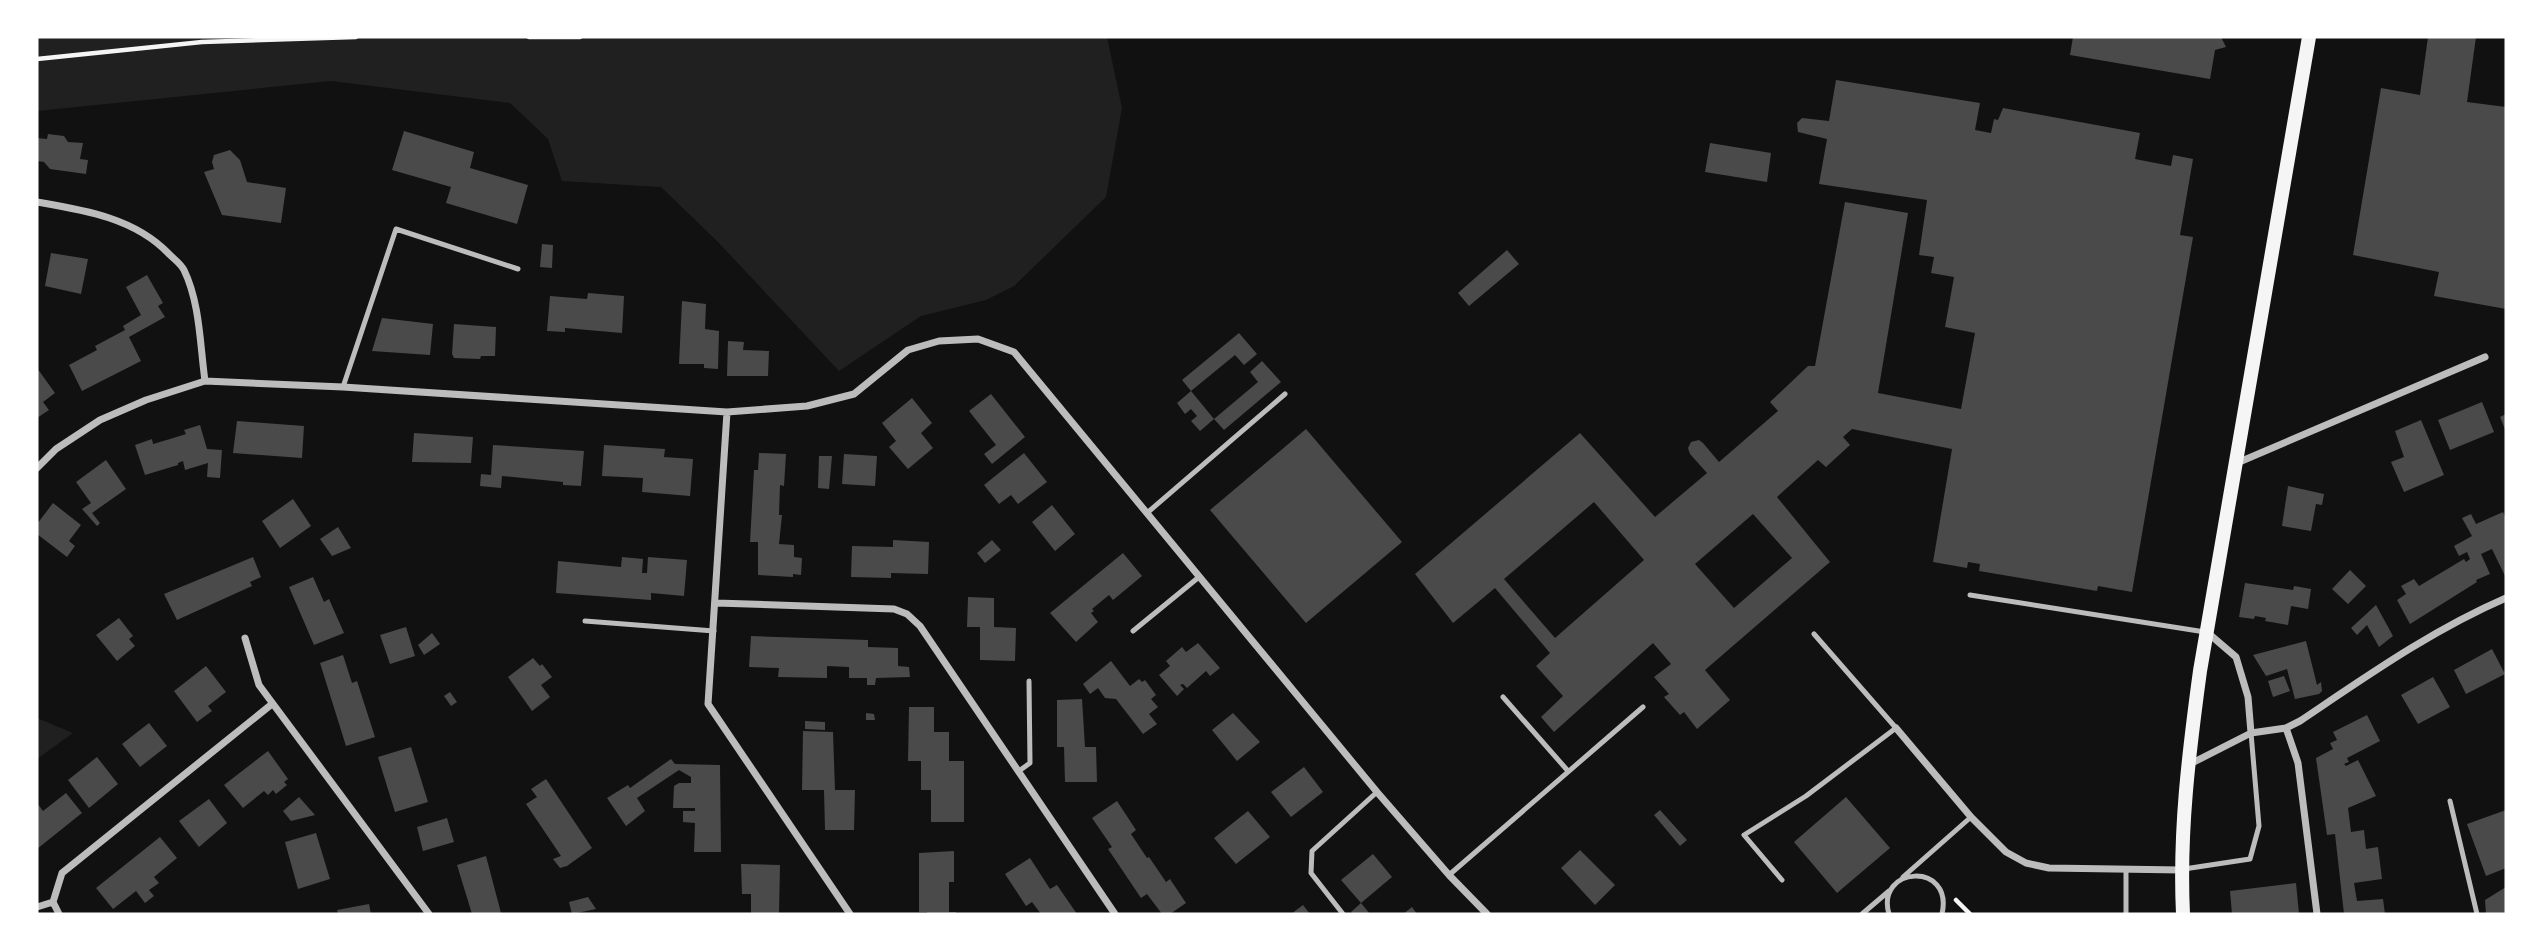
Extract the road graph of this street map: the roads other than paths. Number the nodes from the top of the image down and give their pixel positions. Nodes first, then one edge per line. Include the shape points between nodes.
1 (2309, 37) edge
2 (37, 202) edge
3 (518, 269) dead end
4 (2485, 357) dead end
5 (205, 381) junction
6 (343, 387) junction
7 (1285, 394) dead end
8 (727, 412) junction
9 (2236, 463) junction
10 (37, 468) edge
11 (1147, 513) junction
12 (1199, 577) junction
13 (1970, 595) dead end
14 (2506, 598) edge
15 (716, 603) junction
16 (585, 621) dead end
17 (714, 631) junction
18 (1133, 631) dead end
19 (2207, 632) junction
20 (1814, 634) dead end
21 (244, 638) dead end
22 (1029, 681) dead end
23 (1503, 697) dead end
24 (272, 704) junction
25 (1643, 707) dead end
26 (1896, 728) junction
27 (2286, 728) junction
28 (2251, 733) junction
29 (2187, 766) junction
30 (1018, 771) junction
31 (1567, 771) junction
32 (1377, 792) junction
33 (2450, 800) dead end
34 (1971, 817) junction
35 (2126, 869) junction
36 (2181, 870) junction
37 (1449, 875) junction
38 (1782, 880) dead end
39 (1897, 882) junction
40 (1891, 889) junction
41 (53, 902) junction
42 (37, 907) edge
43 (59, 914) edge
44 (429, 914) edge
45 (850, 914) edge
46 (1115, 914) edge
47 (1343, 914) edge
48 (1487, 914) edge
49 (1862, 914) edge
50 (1889, 914) edge
51 (1942, 914) edge
52 (2126, 914) edge
53 (2183, 914) edge
54 (2317, 914) edge
55 (2477, 914) edge

1 - 9 main road
2 - 5 street via 119,222 157,241 183,268 195,306
3 - 6 lane via 396,229
4 - 9 street
5 - 6 street
5 - 10 street via 100,420 56,449
6 - 8 street
7 - 11 lane
8 - 11 street via 807,406 854,394 908,349 978,338 1013,352
8 - 15 street
9 - 19 main road
11 - 12 street
12 - 18 lane
12 - 32 street
13 - 19 lane
14 - 27 street via 2414,645
15 - 17 street
15 - 30 street via 894,609 907,614 920,626
16 - 17 lane
17 - 45 street via 708,704
19 - 28 street via 2236,657 2248,697
19 - 29 main road
20 - 26 lane
21 - 24 street via 258,685
22 - 30 lane via 1030,763
23 - 31 lane
24 - 41 street via 62,873
24 - 44 street
25 - 31 lane
26 - 34 street
26 - 38 lane via 1806,796 1744,835
27 - 28 street
27 - 54 street via 2298,763
28 - 29 street
28 - 36 lane via 2259,825 2250,859
29 - 36 main road
30 - 46 street
31 - 37 lane
32 - 37 street
32 - 47 lane via 1312,851 1311,873
33 - 55 lane
34 - 35 street via 2006,852 2026,863 2049,868
34 - 39 lane
35 - 36 street
35 - 52 lane
36 - 53 main road
37 - 48 street
39 - 40 lane
39 - 51 lane via 1914,875 1932,880 1943,895
40 - 49 lane
40 - 50 lane
41 - 42 street
41 - 43 street

